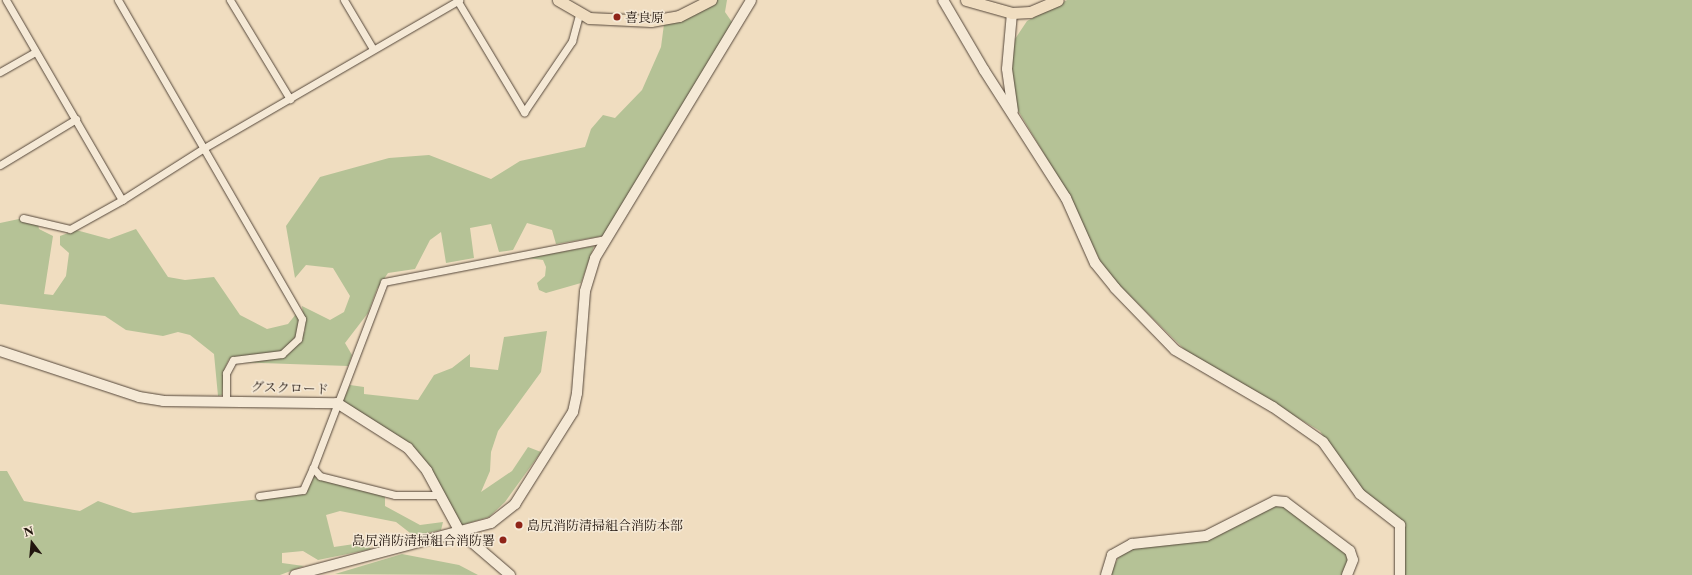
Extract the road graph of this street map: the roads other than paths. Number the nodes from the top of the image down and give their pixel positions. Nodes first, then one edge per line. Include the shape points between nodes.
1 (6, 0) edge
2 (118, 0) edge
3 (230, 0) edge
4 (344, 0) edge
5 (458, 0) edge
6 (558, 0) edge
7 (711, 0) edge
8 (751, 0) edge
9 (943, 0) edge
10 (966, 0) edge
11 (1058, 0) edge
12 (1012, 13) junction
13 (579, 15) junction
14 (373, 49) junction
15 (35, 52) junction
16 (0, 72) edge
17 (290, 99) junction
18 (1013, 113) junction
19 (76, 119) junction
20 (204, 148) junction
21 (0, 165) edge
22 (122, 200) junction
23 (24, 218) dead end
24 (605, 239) junction
25 (0, 351) edge
26 (226, 400) junction
27 (337, 402) junction
28 (313, 468) junction
29 (438, 495) junction
30 (259, 496) dead end
31 (460, 532) junction
32 (316, 572) edge
33 (295, 575) edge
34 (510, 575) edge
35 (1106, 575) edge
36 (1347, 575) edge
37 (1400, 575) edge

1 - 15 street
2 - 20 street
3 - 17 street
4 - 14 street
5 - 13 street via 524,112 572,41
5 - 14 street
6 - 13 main road
7 - 13 main road via 667,19 602,20
8 - 24 street
9 - 18 street
10 - 12 main road
11 - 12 main road via 1030,12
12 - 18 street via 1007,69
14 - 17 street
15 - 16 street
15 - 19 street
17 - 20 street
18 - 37 street via 1066,198 1095,263 1115,288 1175,350 1273,407 1323,442 1360,494 1400,525
19 - 21 street
19 - 22 street
20 - 22 street
20 - 26 street via 302,319 298,339 282,354 233,360 226,373
22 - 23 street via 70,229
24 - 27 street via 390,278 384,282 374,302
24 - 31 street via 587,278 573,412 515,504 491,523
25 - 26 street, グスクロード via 139,397 163,401
26 - 27 street, グスクロード
27 - 28 street
27 - 29 street, グスクロード via 408,448 427,471
28 - 29 street via 320,476 395,494
28 - 30 street via 303,490
29 - 31 street, グスクロード
31 - 32 street
31 - 34 street, グスクロード
32 - 33 street
35 - 36 street via 1112,555 1132,544 1206,536 1275,501 1285,502 1350,551 1353,560

